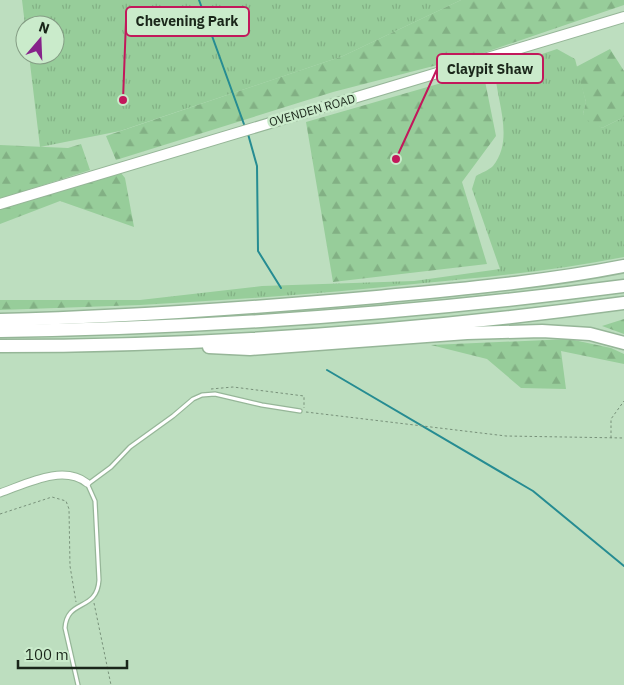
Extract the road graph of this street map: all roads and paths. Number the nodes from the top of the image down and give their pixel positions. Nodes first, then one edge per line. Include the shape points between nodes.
1 (624, 17) edge
2 (0, 204) edge
3 (624, 266) edge
4 (624, 286) edge
5 (624, 303) edge
6 (0, 320) edge
7 (0, 330) edge
8 (164, 342) junction
9 (624, 343) edge
10 (0, 346) edge
11 (205, 394) junction
12 (624, 401) edge
13 (302, 411) junction
14 (610, 438) junction
15 (624, 438) edge
16 (87, 484) junction
17 (0, 492) edge
18 (0, 514) edge
19 (93, 599) junction
20 (79, 606) junction
21 (78, 685) edge
22 (111, 685) edge

1 - 2 main road, OVENDEN ROAD
3 - 6 highway via 510,283 338,300
4 - 7 highway via 330,317
5 - 8 highway via 385,329
8 - 9 highway via 250,349 542,331 590,334
8 - 10 highway
11 - 13 lane
11 - 13 path via 222,386 304,396
11 - 16 lane via 193,399
12 - 14 path via 611,419
13 - 14 path via 506,436
14 - 15 path
16 - 17 street via 70,474
16 - 19 lane via 95,501 99,588
18 - 20 path via 52,497 66,501 69,509 71,583
19 - 20 lane
19 - 22 path
20 - 21 lane via 66,620 65,628

